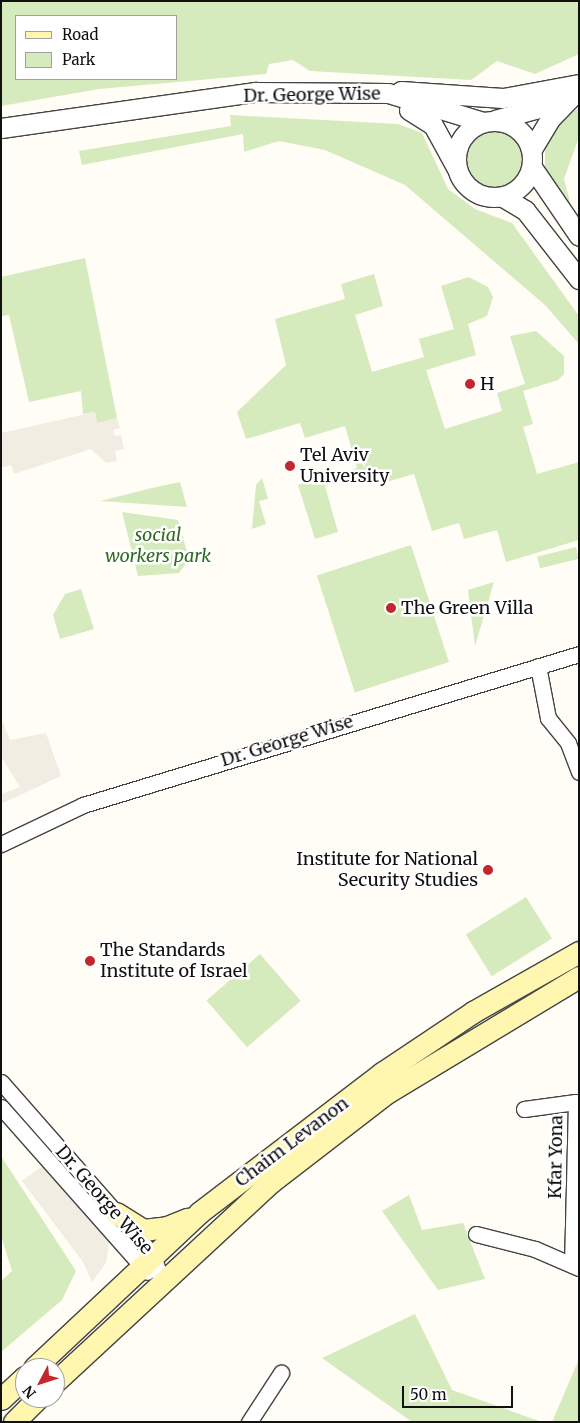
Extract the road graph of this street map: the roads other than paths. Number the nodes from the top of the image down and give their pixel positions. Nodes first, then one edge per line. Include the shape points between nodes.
1 (579, 86) edge
2 (388, 93) junction
3 (226, 98) junction
4 (487, 121) junction
5 (1, 128) edge
6 (532, 158) junction
7 (456, 167) junction
8 (503, 197) junction
9 (579, 236) edge
10 (579, 279) edge
11 (579, 654) edge
12 (538, 666) junction
13 (579, 772) edge
14 (1, 844) edge
15 (579, 952) edge
16 (579, 977) edge
17 (1, 1082) edge
18 (1, 1107) edge
19 (524, 1109) dead end
20 (200, 1212) junction
21 (116, 1213) junction
22 (476, 1234) dead end
23 (146, 1262) junction
24 (576, 1267) edge
25 (161, 1280) junction
26 (45, 1358) edge
27 (65, 1372) edge
28 (281, 1373) dead end
29 (15, 1387) edge
30 (1, 1400) edge
31 (28, 1408) edge
32 (14, 1422) edge
33 (249, 1422) edge

1 - 2 street via 503,98
1 - 4 street via 535,109
1 - 6 street via 550,119
2 - 3 street, Dr. George Wise via 255,92
2 - 4 street, Dr. George Wise
3 - 5 street, Dr. George Wise
3 - 7 street, Dr. George Wise via 400,106 433,125
4 - 6 street via 521,131
4 - 7 street via 461,140
6 - 8 street via 522,186
6 - 9 street
7 - 8 street via 473,191
8 - 10 street via 525,210
11 - 12 street, Dr. George Wise
12 - 13 street via 548,718 568,743
12 - 14 street, Dr. George Wise via 83,804
15 - 20 main road, Chaim Levanon via 473,1012 382,1073
16 - 25 main road, Chaim Levanon via 388,1092 271,1182
17 - 21 street, Dr. George Wise
18 - 23 street, Dr. George Wise
19 - 24 street, Kfar Yona via 576,1102
20 - 21 main road via 167,1228 149,1230 134,1227
20 - 23 main road, Chaim Levanon
21 - 23 street, Dr. George Wise
22 - 24 street, Kfar Yona via 535,1249
23 - 25 street, Dr. George Wise
23 - 26 main road, Chaim Levanon
25 - 27 main road, Chaim Levanon
28 - 33 street
29 - 30 main road
31 - 32 main road

